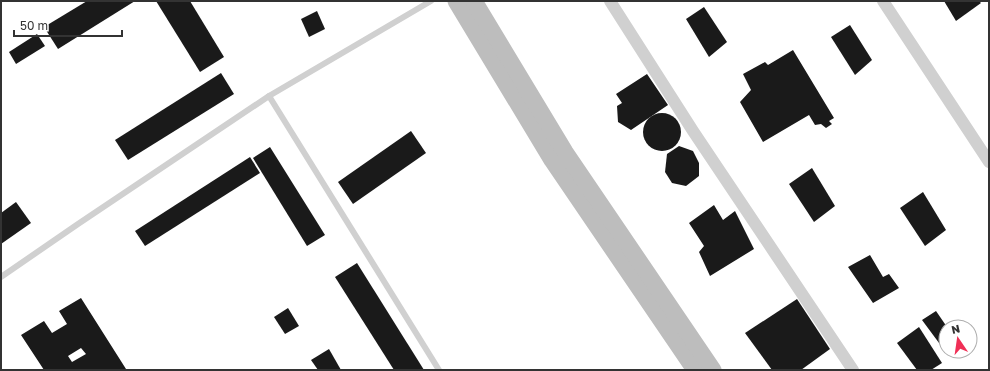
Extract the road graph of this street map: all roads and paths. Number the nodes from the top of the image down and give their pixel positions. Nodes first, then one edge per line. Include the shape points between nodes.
1 (430, 1) edge
2 (456, 1) edge
3 (474, 1) edge
4 (610, 1) edge
5 (883, 1) edge
6 (269, 96) junction
7 (989, 162) edge
8 (1, 277) edge
9 (439, 370) edge
10 (695, 370) edge
11 (713, 370) edge
12 (853, 370) edge

1 - 6 lane
2 - 10 main road via 552,160
3 - 11 main road via 565,152
4 - 12 street via 693,131
5 - 7 street
6 - 8 lane
6 - 9 lane

